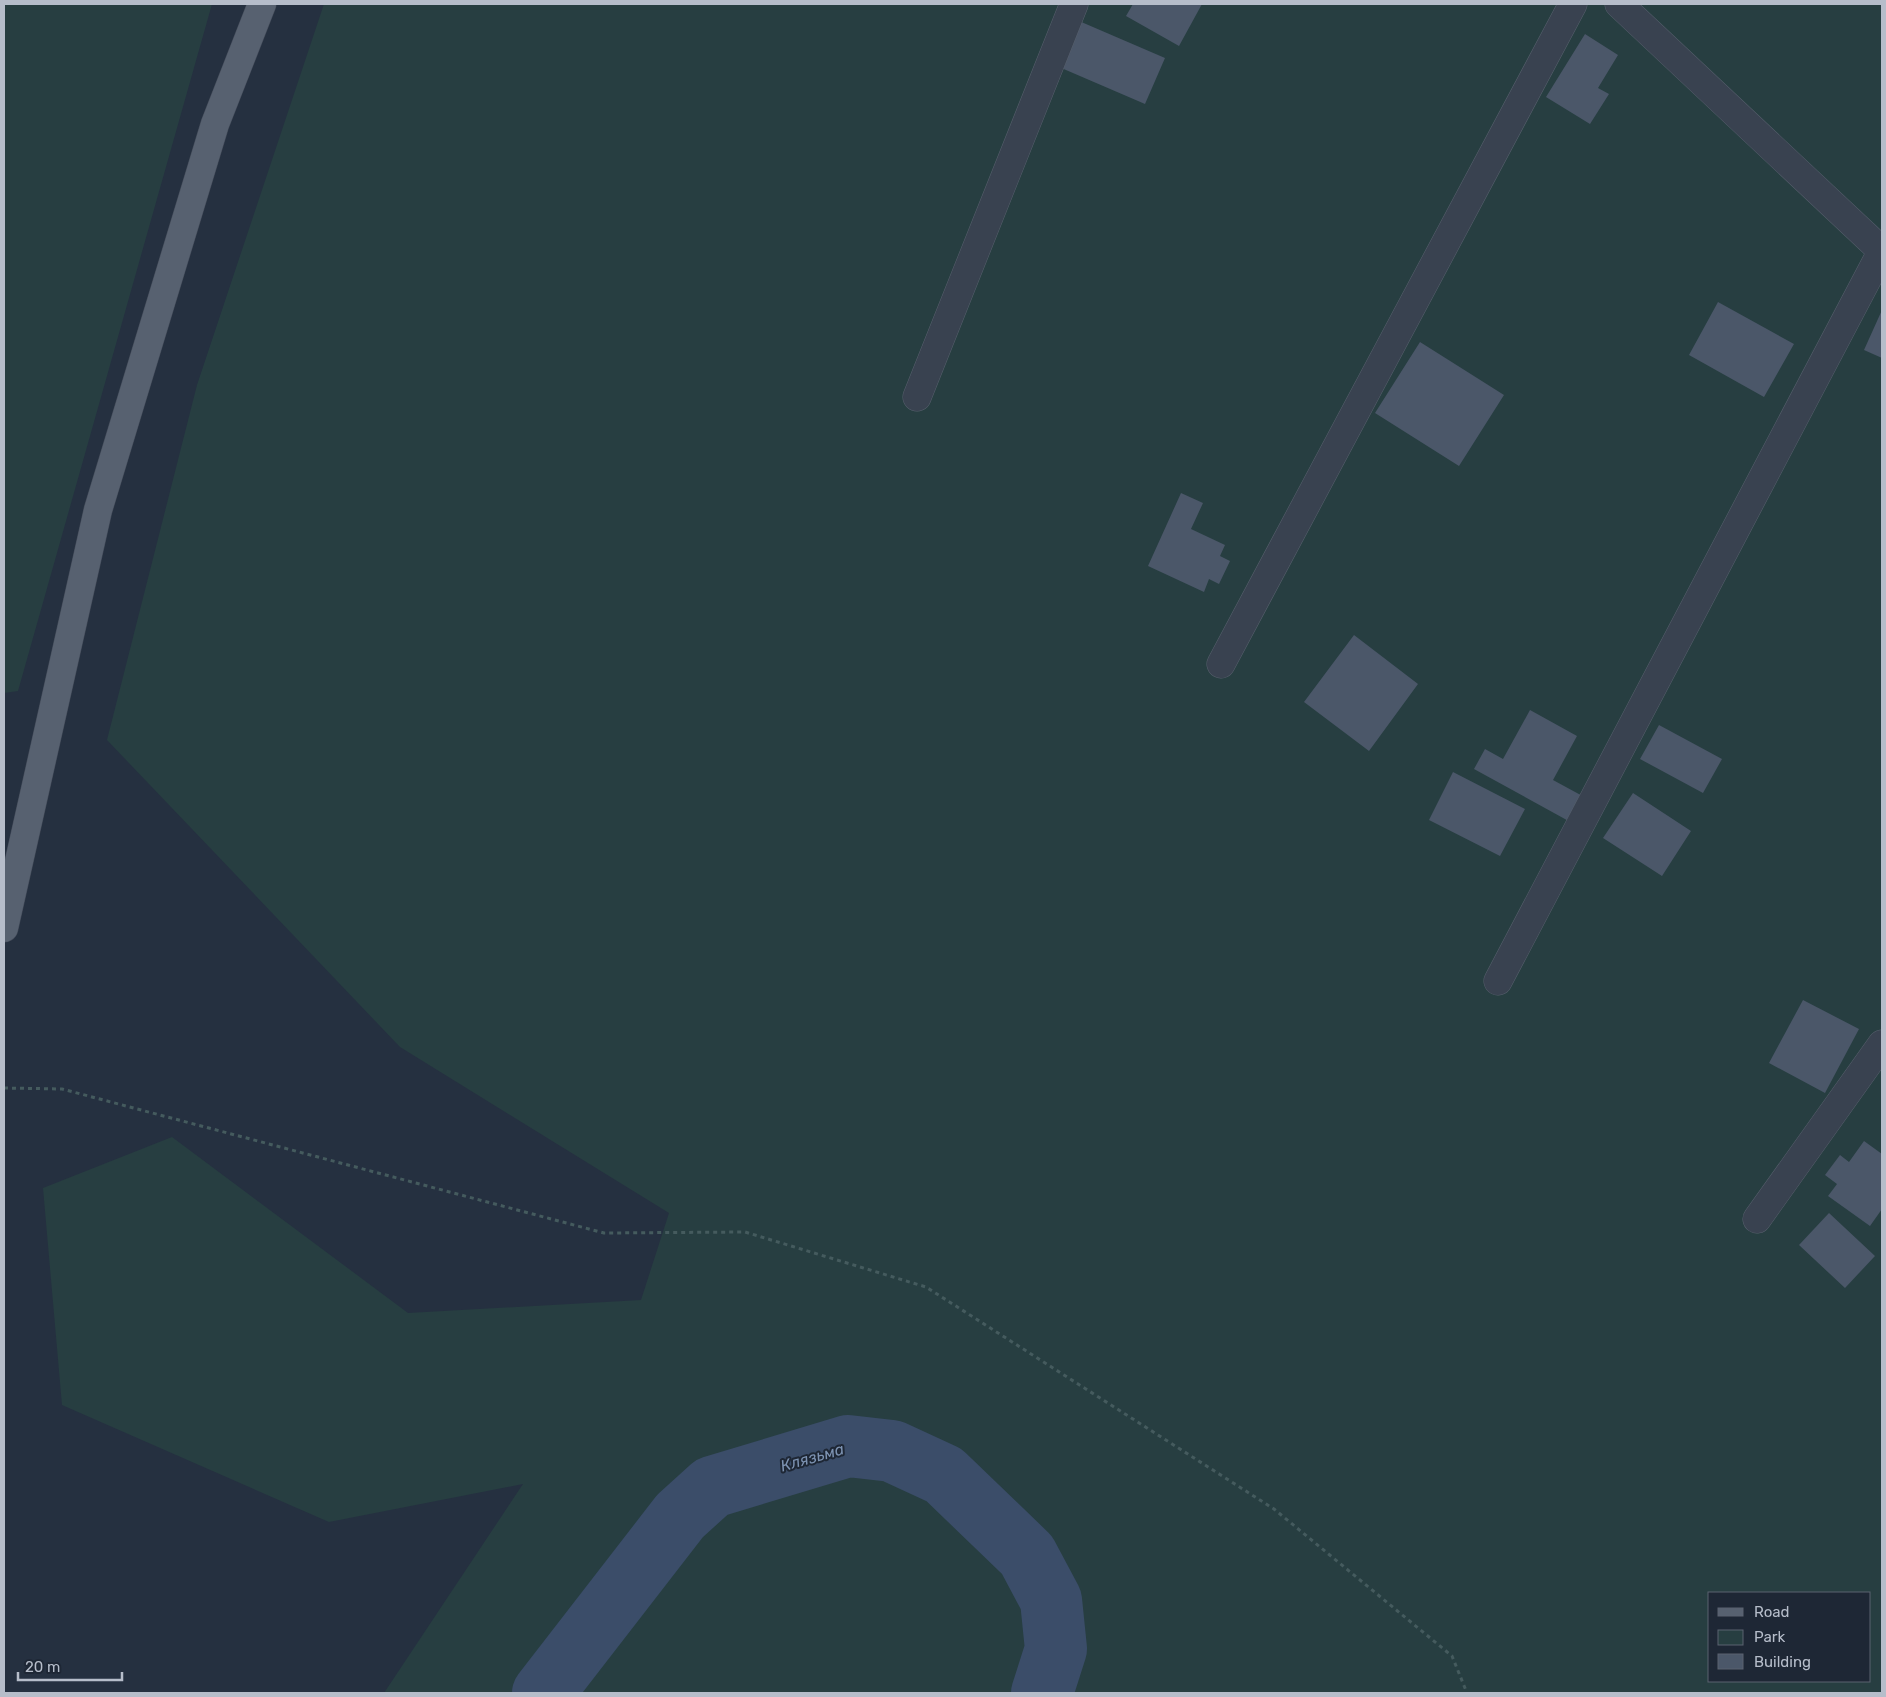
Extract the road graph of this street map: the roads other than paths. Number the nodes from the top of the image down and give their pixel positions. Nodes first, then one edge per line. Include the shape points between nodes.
1 (262, 4) edge
2 (1074, 4) edge
3 (1573, 4) edge
4 (1619, 4) edge
5 (1882, 251) edge
6 (917, 397) dead end
7 (1221, 664) dead end
8 (4, 928) edge
9 (1498, 981) dead end
10 (1882, 1044) edge
11 (1757, 1219) dead end

1 - 8 main road via 215,124 98,510
2 - 6 lane
3 - 7 lane
4 - 5 lane
5 - 9 lane
10 - 11 lane

